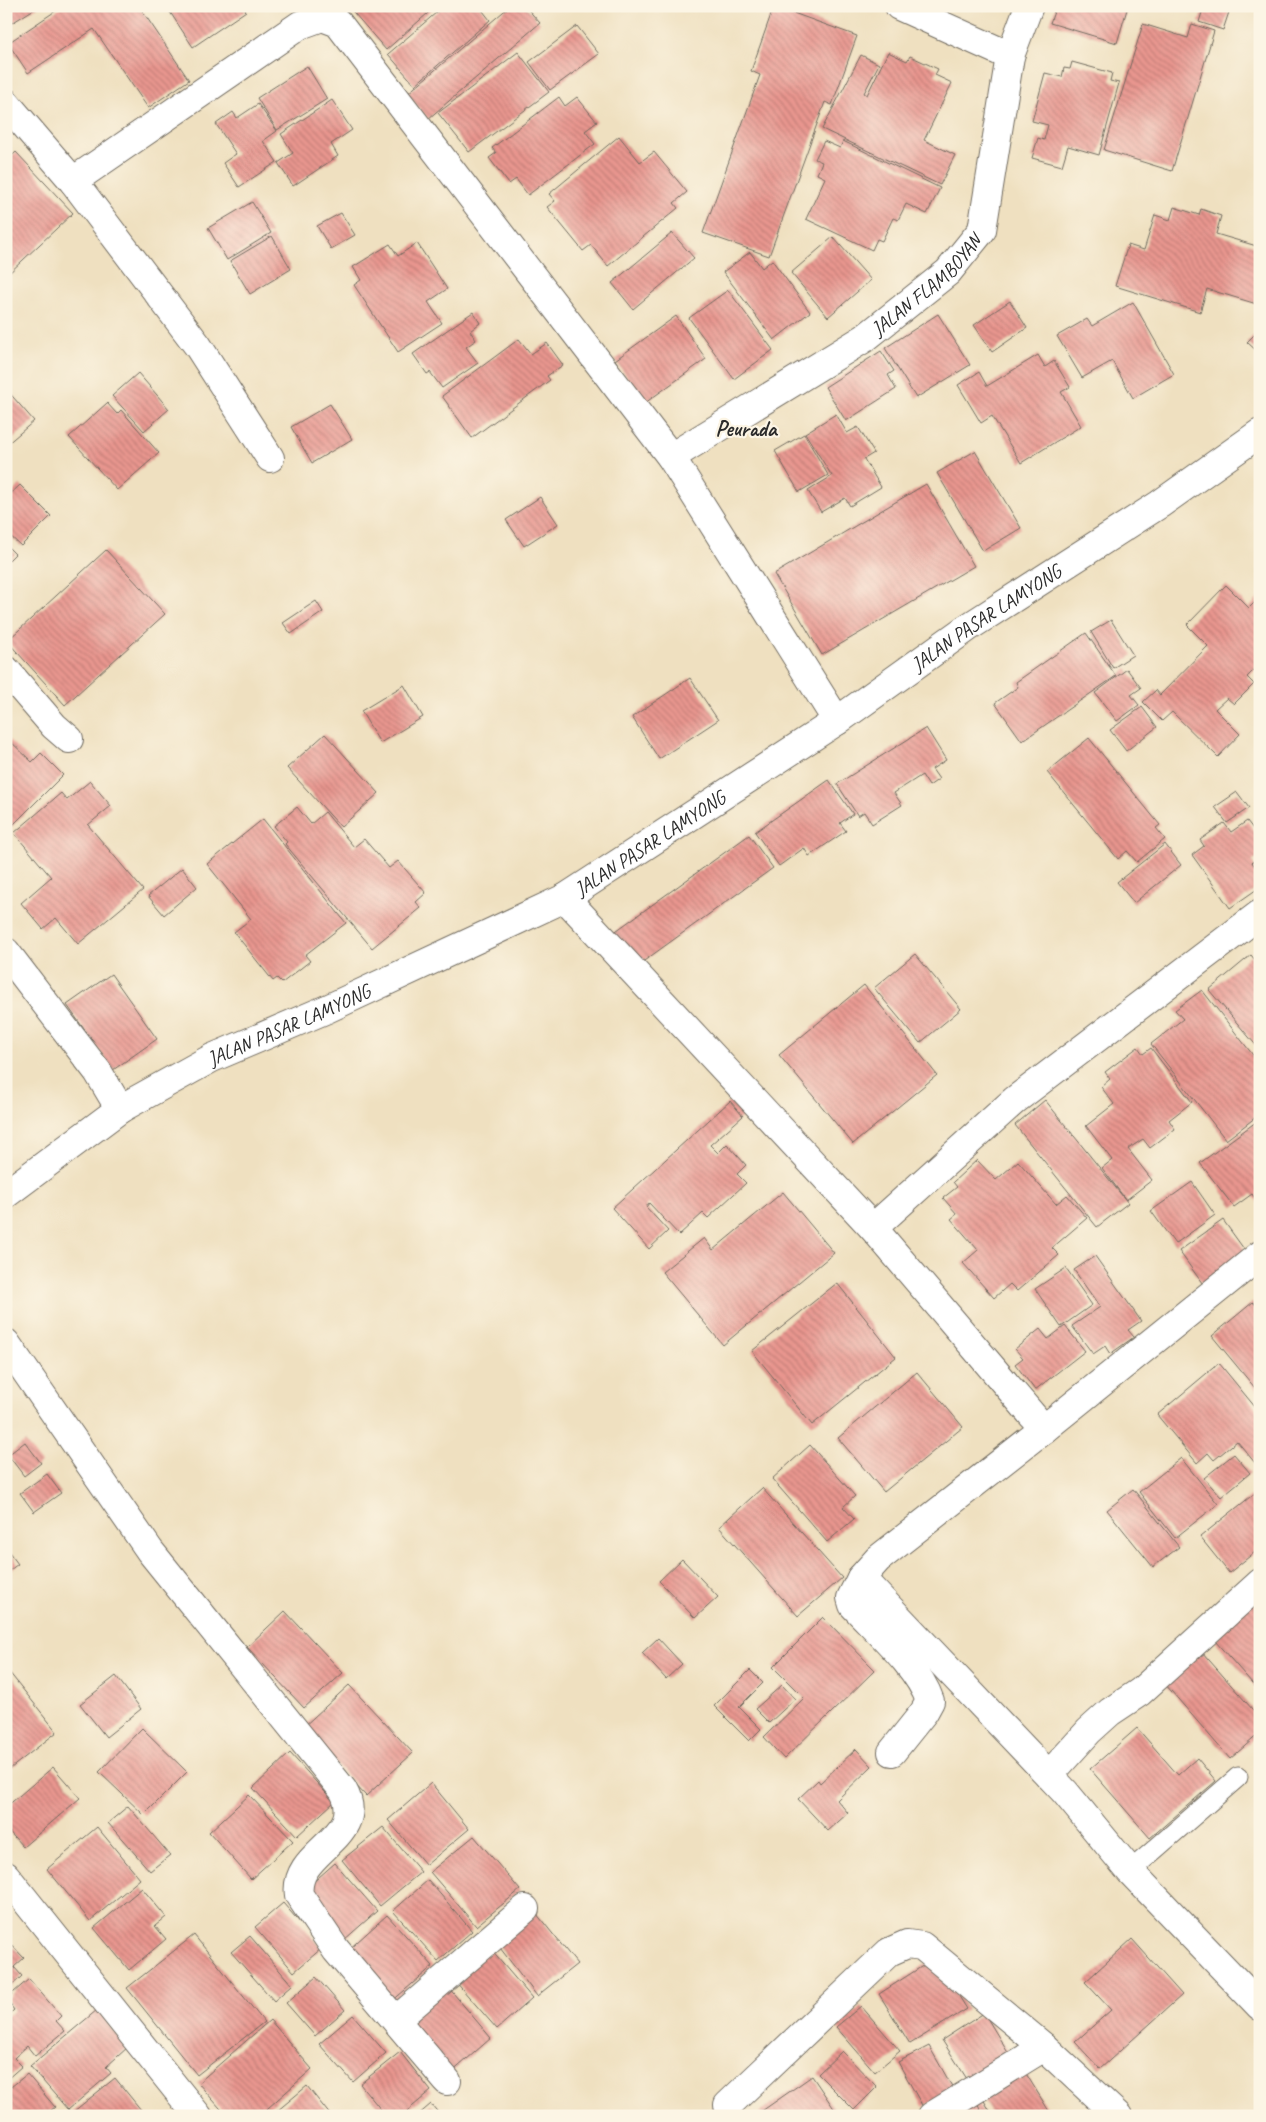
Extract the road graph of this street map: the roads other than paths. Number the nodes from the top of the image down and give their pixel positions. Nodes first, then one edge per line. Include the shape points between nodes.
1 (899, 6) edge
2 (1030, 6) edge
3 (1010, 56) junction
4 (6, 103) edge
5 (73, 181) junction
6 (1260, 433) edge
7 (671, 457) junction
8 (270, 458) dead end
9 (6, 670) edge
10 (837, 721) junction
11 (69, 739) dead end
12 (565, 898) junction
13 (1260, 914) edge
14 (6, 952) edge
15 (120, 1109) junction
16 (6, 1194) edge
17 (873, 1228) junction
18 (1260, 1255) edge
19 (6, 1343) edge
20 (1044, 1429) junction
21 (861, 1578) junction
22 (1260, 1583) edge
23 (892, 1752) dead end
24 (1049, 1775) junction
25 (1238, 1777) dead end
26 (1130, 1871) junction
27 (6, 1876) edge
28 (525, 1909) dead end
29 (1260, 2006) edge
30 (396, 2020) junction
31 (1044, 2047) junction
32 (447, 2081) dead end
33 (728, 2105) dead end
34 (198, 2116) edge
35 (932, 2116) edge
36 (1118, 2116) edge

1 - 3 street
2 - 3 street, JALAN FLAMBOYAN
3 - 7 street, JALAN FLAMBOYAN via 982,230 948,272 865,338
4 - 5 street
5 - 7 street via 300,25 322,17 338,23
5 - 8 street via 198,346
6 - 10 street, JALAN PASAR LAMYONG via 1160,504 967,628
7 - 10 street
9 - 11 street
10 - 12 street, JALAN PASAR LAMYONG
12 - 15 street, JALAN PASAR LAMYONG via 336,1005 212,1058
12 - 17 street
13 - 17 street via 1015,1100
14 - 15 street via 98,1072
15 - 16 street, JALAN PASAR LAMYONG
17 - 20 street
18 - 20 street
19 - 30 street via 150,1551 343,1790 350,1814 343,1827 302,1872 297,1884 298,1895 336,1950
20 - 21 street via 878,1559
21 - 23 street via 851,1598 853,1605 912,1669 925,1686 930,1701
21 - 24 street
22 - 24 street via 1140,1692 1088,1731
24 - 26 street
25 - 26 lane
26 - 29 street
27 - 34 street
28 - 30 street
30 - 32 street
31 - 33 street via 922,1946 907,1944 889,1952
31 - 35 street
31 - 36 street

